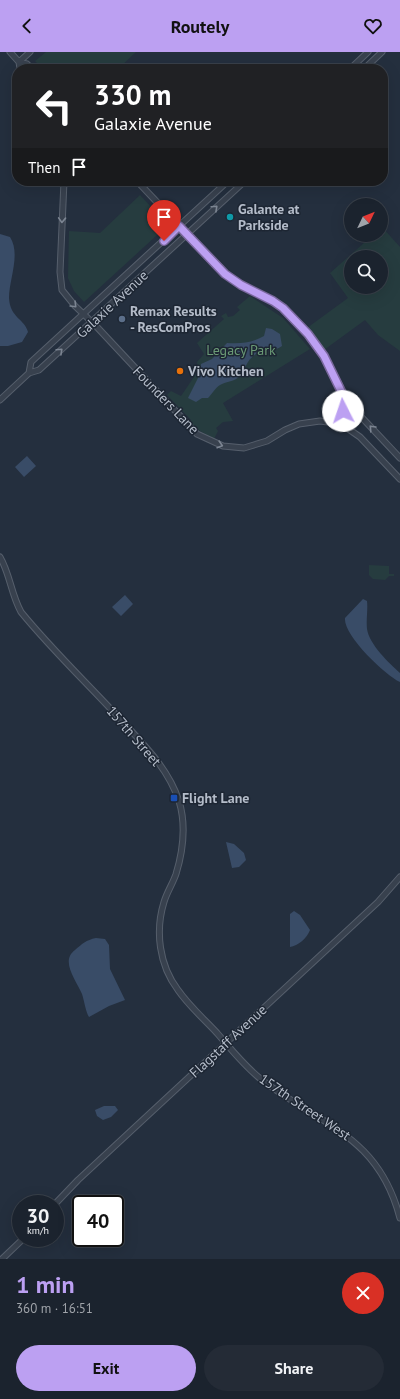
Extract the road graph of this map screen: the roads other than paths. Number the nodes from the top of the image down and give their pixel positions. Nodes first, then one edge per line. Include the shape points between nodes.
1 (10, 52) edge
2 (30, 52) edge
3 (368, 52) edge
4 (382, 52) edge
5 (19, 62) junction
6 (27, 64) edge
7 (355, 64) edge
8 (369, 64) edge
9 (64, 186) edge
10 (141, 186) edge
11 (223, 186) edge
12 (239, 186) edge
13 (179, 226) junction
14 (186, 234) junction
15 (83, 314) junction
16 (92, 322) junction
17 (29, 373) junction
18 (344, 397) junction
19 (0, 400) edge
20 (328, 422) junction
21 (399, 457) edge
22 (400, 479) edge
23 (0, 557) edge
24 (400, 877) edge
25 (225, 1043) junction
26 (63, 1195) edge
27 (400, 1218) edge
28 (15, 1247) edge
29 (2, 1259) edge

1 - 5 street
2 - 5 street
3 - 7 street
4 - 8 street
5 - 6 street
9 -> 15 street, Founders Lane via 60,283 67,298
10 - 13 street
11 - 13 street, Galaxie Avenue
14 -> 12 street, Galaxie Avenue
13 - 14 street
13 - 15 street, Galaxie Avenue
14 - 16 street, Galaxie Avenue
14 - 18 street via 225,274 267,297 292,316 319,348
15 - 16 street, Founders Lane
15 - 17 street, Galaxie Avenue via 31,362
17 -> 16 street, Galaxie Avenue via 39,370
16 -> 20 street, Founders Lane via 188,425 215,444 231,448 256,446 299,424
17 - 19 street, Galaxie Avenue
18 - 20 street via 343,411
21 -> 18 street
20 - 22 street, Founders Lane via 354,432
23 - 25 street, 157th Street via 21,612 151,753 162,766 174,788 181,814 182,843 176,876 160,918 162,956 178,990
24 - 25 street, Flagstaff Avenue via 378,902
25 - 26 street, Flagstaff Avenue
25 - 27 street, 157th Street West via 263,1081 358,1144 387,1182
28 - 29 street

